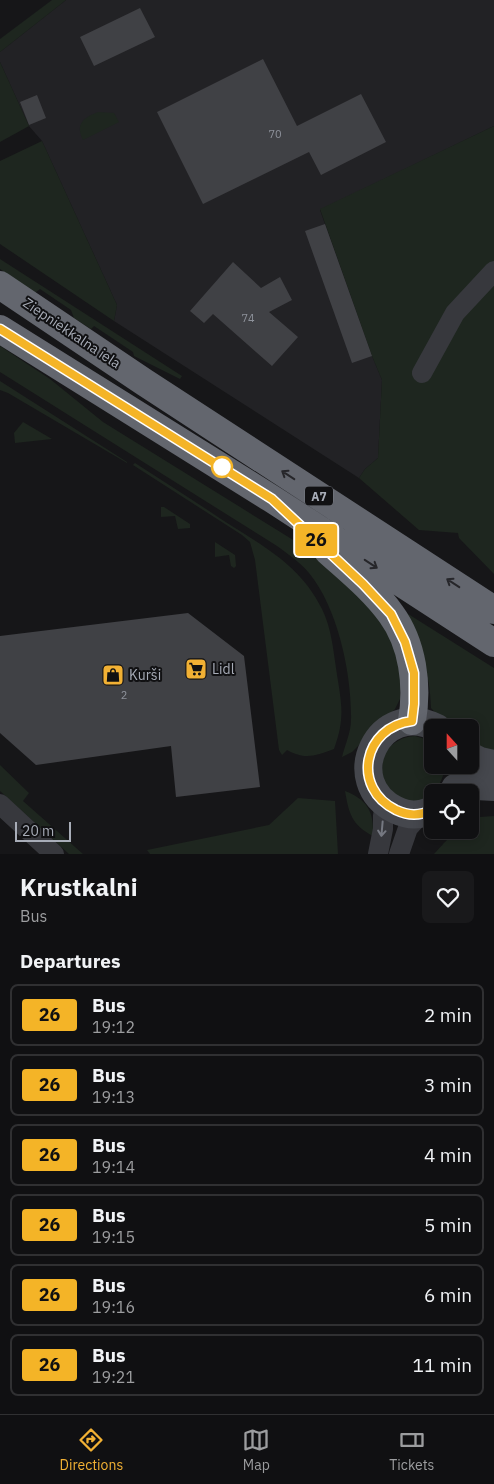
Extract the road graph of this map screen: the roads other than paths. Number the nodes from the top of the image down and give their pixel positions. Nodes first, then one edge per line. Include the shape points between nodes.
1 (494, 271) edge
2 (0, 285) edge
3 (0, 329) edge
4 (422, 373) dead end
5 (272, 499) junction
6 (494, 610) edge
7 (494, 643) edge
8 (424, 724) edge
9 (479, 760) edge
10 (494, 764) edge
11 (456, 782) edge
12 (494, 787) edge
13 (0, 804) edge
14 (385, 804) junction
15 (424, 813) edge
16 (424, 815) edge
17 (54, 854) edge
18 (378, 854) edge
19 (399, 854) edge

1 - 4 street via 455,313
6 -> 2 highway, Ziepniekkalna iela / A7
3 - 5 highway, A7
5 -> 7 highway, A7
5 - 8 highway via 391,614 405,642 414,673 414,704
8 - 14 main road via 401,722 378,737 371,750 369,779 374,793
9 - 10 main road
11 - 12 main road
13 - 17 street
14 - 15 main road via 403,813
14 -> 18 street
16 - 19 street via 408,828

